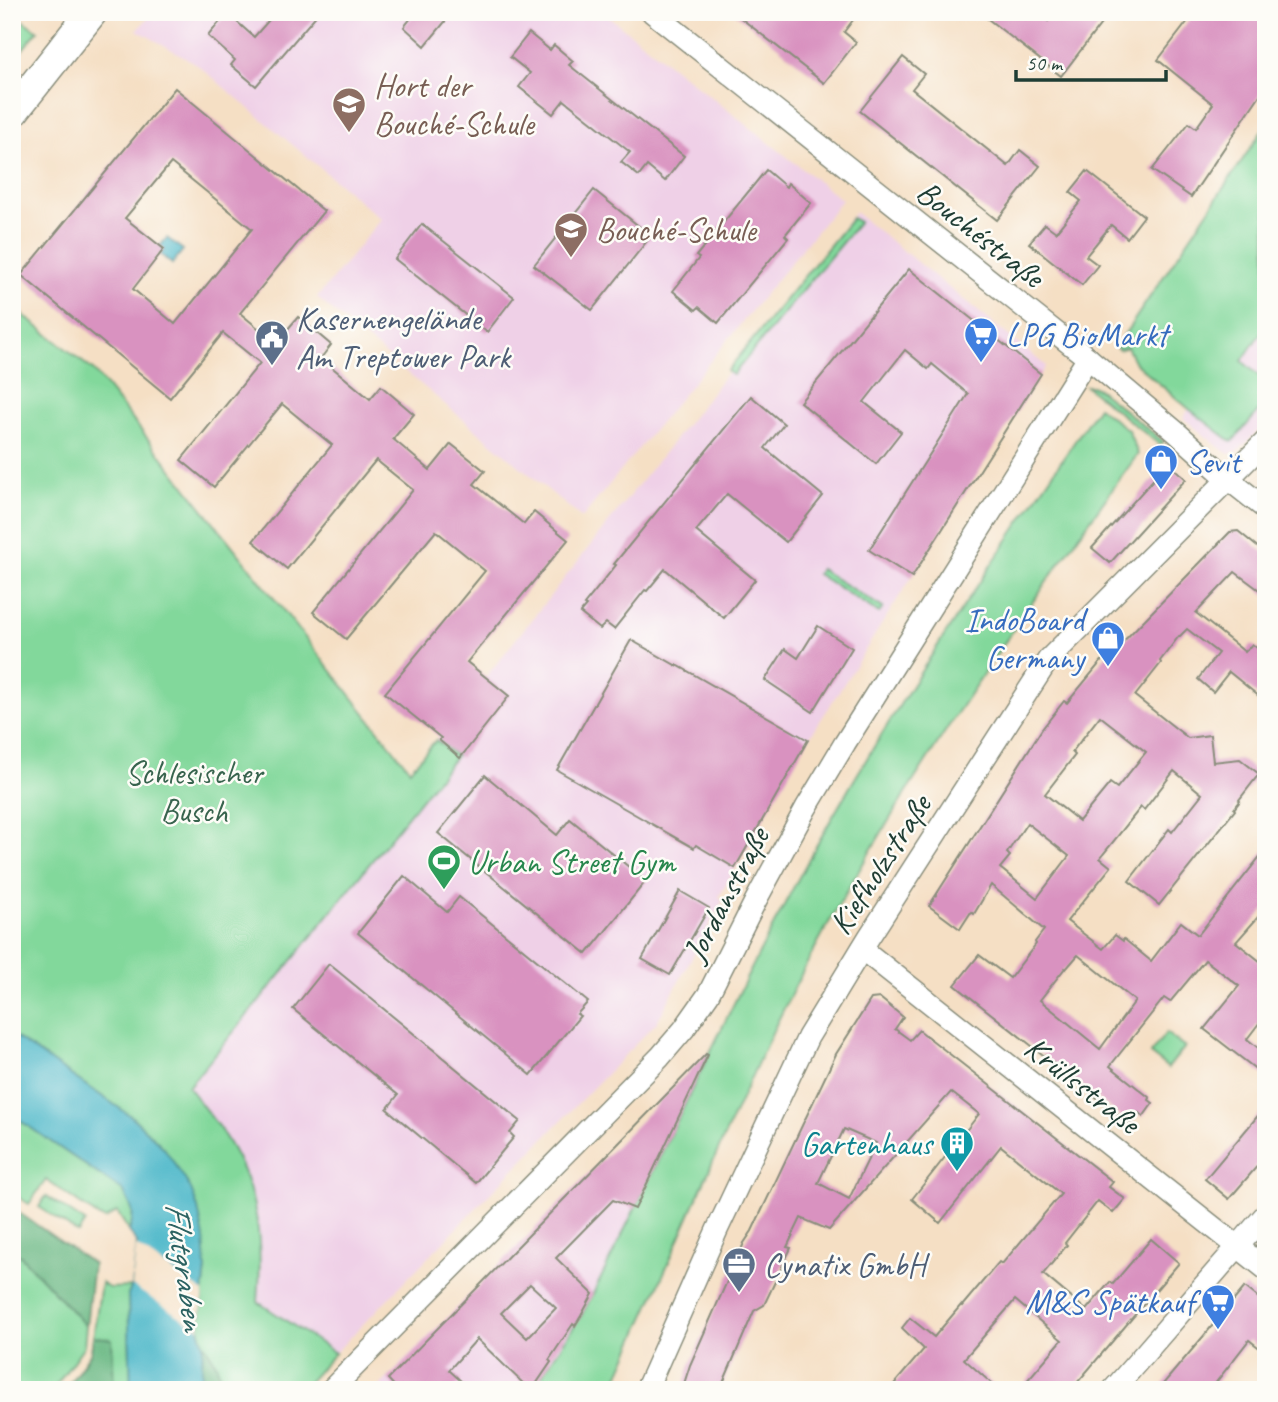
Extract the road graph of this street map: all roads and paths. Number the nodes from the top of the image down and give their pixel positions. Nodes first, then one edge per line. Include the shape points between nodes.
1 (652, 12) edge
2 (89, 15) edge
3 (12, 113) edge
4 (1088, 358) junction
5 (1266, 441) edge
6 (1228, 479) junction
7 (1266, 509) edge
8 (862, 948) junction
9 (1266, 1214) edge
10 (1237, 1247) junction
11 (1266, 1269) edge
12 (331, 1390) edge
13 (646, 1390) edge
14 (1113, 1390) edge

1 - 4 street, Bouchéstraße
2 - 3 main road
4 - 6 street, Bouchéstraße
4 - 12 street, Jordanstraße via 845,743 708,995 684,1029
5 - 6 street, Kiefholzstraße
6 - 7 street, Bouchéstraße
6 - 8 street, Kiefholzstraße via 1048,660
8 - 10 street, Krüllsstraße
8 - 13 street, Kiefholzstraße via 808,1037
9 - 10 street
10 - 11 street, Krüllsstraße
10 - 14 street

